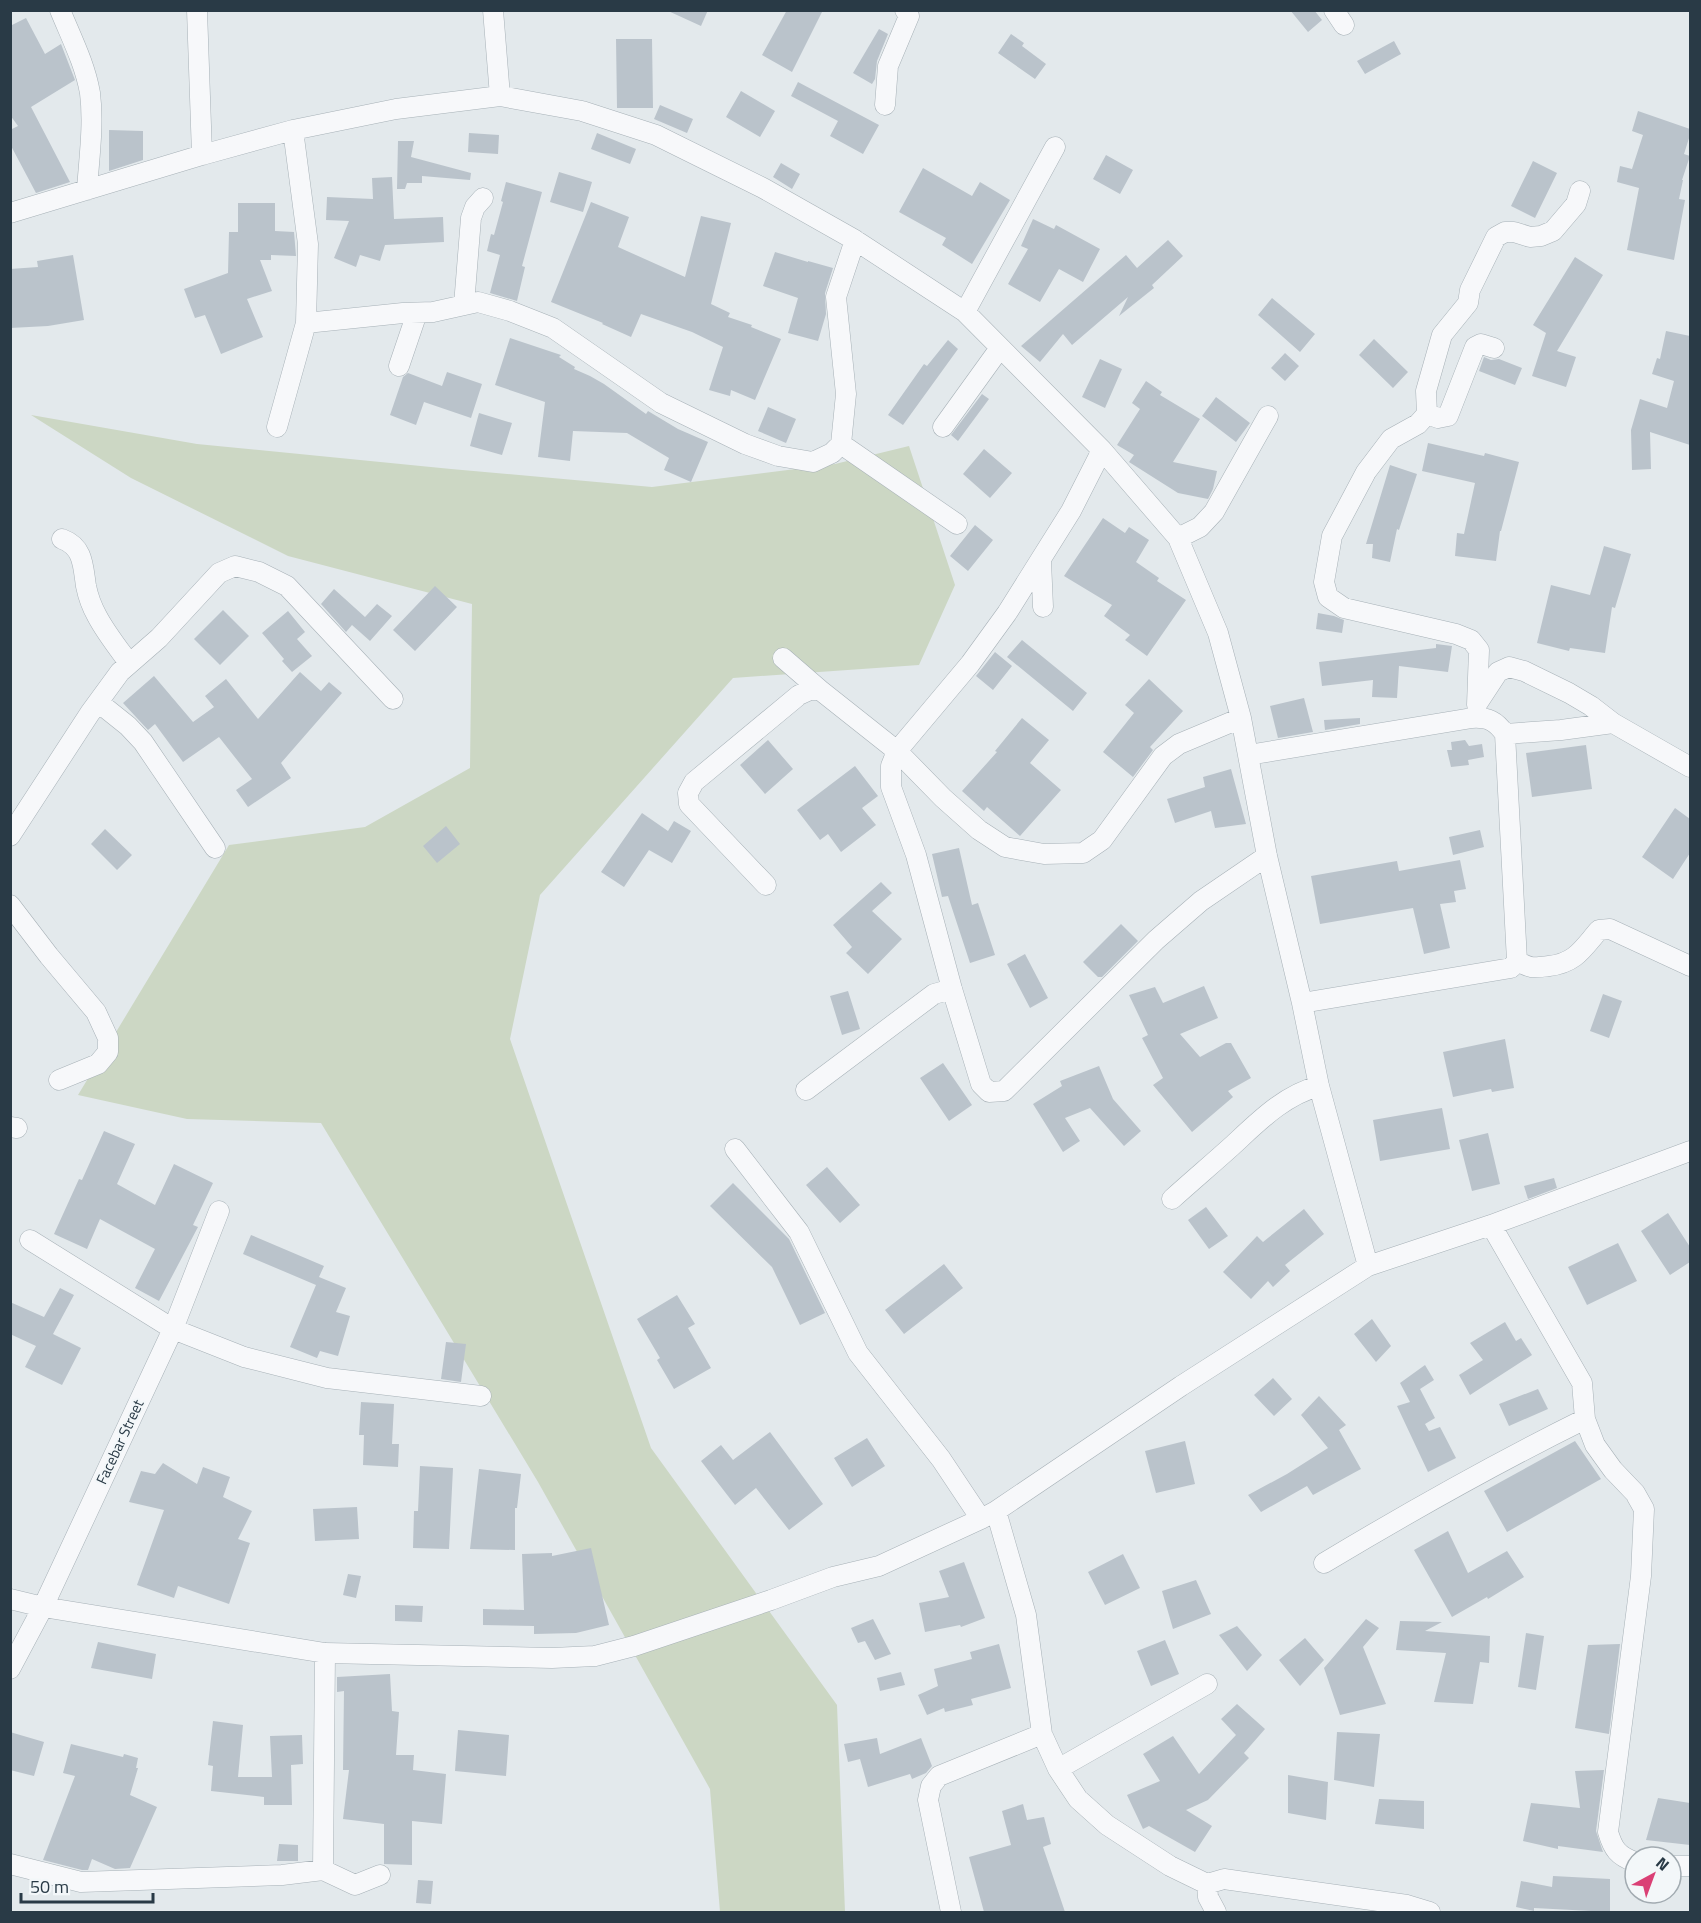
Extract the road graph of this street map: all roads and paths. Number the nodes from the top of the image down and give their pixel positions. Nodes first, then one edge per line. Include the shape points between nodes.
1 (60, 10) edge
2 (197, 10) edge
3 (494, 10) edge
4 (906, 10) edge
5 (500, 96) junction
6 (885, 105) dead end
7 (293, 130) junction
8 (1054, 147) dead end
9 (202, 154) junction
10 (87, 190) junction
11 (1580, 191) dead end
12 (483, 198) dead end
13 (10, 213) edge
14 (855, 240) junction
15 (464, 304) junction
16 (965, 312) junction
17 (417, 313) junction
18 (306, 323) junction
19 (1000, 348) junction
20 (1494, 348) dead end
21 (399, 366) dead end
22 (1427, 414) junction
23 (1268, 416) dead end
24 (277, 427) dead end
25 (943, 427) dead end
26 (841, 444) junction
27 (1102, 450) junction
28 (957, 524) dead end
29 (1178, 538) junction
30 (62, 539) dead end
31 (1041, 561) junction
32 (1043, 607) dead end
33 (783, 658) dead end
34 (129, 663) junction
35 (820, 690) junction
36 (393, 699) dead end
37 (98, 702) junction
38 (1474, 711) junction
39 (1241, 718) junction
40 (1613, 723) junction
41 (1505, 734) junction
42 (897, 751) junction
43 (1248, 755) junction
44 (1690, 766) edge
45 (10, 836) edge
46 (215, 848) dead end
47 (1267, 856) junction
48 (766, 885) dead end
49 (10, 905) edge
50 (1517, 961) junction
51 (1690, 966) edge
52 (952, 988) junction
53 (1302, 1002) junction
54 (59, 1080) dead end
55 (1319, 1086) junction
56 (806, 1090) dead end
57 (735, 1149) dead end
58 (1690, 1150) edge
59 (1172, 1199) dead end
60 (219, 1210) dead end
61 (1491, 1225) junction
62 (30, 1240) dead end
63 (1368, 1266) junction
64 (173, 1329) junction
65 (481, 1396) dead end
66 (1585, 1419) junction
67 (988, 1515) junction
68 (1324, 1563) dead end
69 (10, 1599) edge
70 (43, 1607) junction
71 (325, 1653) junction
72 (10, 1669) edge
73 (1207, 1684) dead end
74 (1042, 1734) junction
75 (1058, 1769) junction
76 (1623, 1857) edge
77 (10, 1864) edge
78 (322, 1870) junction
79 (380, 1875) dead end
80 (1207, 1884) junction
81 (951, 1912) edge
82 (1216, 1912) edge
83 (1430, 1912) edge

1 - 10 street via 82,62 90,93
2 - 9 street
3 - 5 street
4 - 6 street via 909,16 888,66
5 - 7 street via 396,109
5 - 14 street via 582,111 656,135 763,188
7 - 9 street
7 - 18 street via 308,244
8 - 16 street
9 - 10 street
10 - 13 street
11 - 22 street via 1576,204 1552,231 1530,237 1505,232 1496,237 1470,290 1468,303 1442,334 1426,391
12 - 15 street via 471,218
14 - 16 street
14 - 26 street via 836,297 846,394
15 - 17 street
15 - 26 street via 478,302 553,328 661,403 745,444 778,456 813,462
16 - 19 street
17 - 18 street
17 - 21 street
18 - 24 street
19 - 25 street
19 - 27 street
20 - 22 street via 1475,346 1448,416
22 - 38 street via 1418,424 1390,439 1366,472 1332,536 1324,582 1328,597 1344,608 1471,640 1479,650
23 - 29 street via 1214,512 1200,527
26 - 28 street
27 - 29 street
27 - 31 street
29 - 39 street via 1218,633
30 - 34 street via 78,551 89,598
31 - 32 street
31 - 42 street via 970,664
33 - 35 street
34 - 36 street via 159,638 219,573 235,566 260,572 287,586
34 - 37 street
35 - 42 street
35 - 48 street via 799,696 694,782 688,793 689,804
37 - 45 street
37 - 46 street via 143,742
38 - 40 street via 1498,672 1509,668 1569,693
38 - 41 street via 1498,724
38 - 43 street
39 - 42 street via 1179,744 1163,756 1102,840 1083,854 1044,854 1005,847 943,798
39 - 43 street
40 - 41 street
40 - 44 street
41 - 50 street
42 - 52 street via 891,766 891,787 916,855
43 - 47 street
47 - 52 street via 1202,901 1156,940 1004,1091 988,1092 981,1084
47 - 53 street
49 - 54 street via 96,1012 108,1038 108,1052 98,1064
50 - 51 street via 1530,968 1570,961 1599,930 1610,929
50 - 53 street via 1511,968
52 - 56 street via 934,994
53 - 55 street
55 - 59 street via 1286,1100
55 - 63 street
57 - 67 street via 800,1232 858,1353
58 - 61 street
60 - 64 street, Facebar Street
61 - 63 street
61 - 66 street via 1582,1383
62 - 64 street
63 - 67 street
64 - 65 street via 244,1357 327,1378
64 - 70 street, Facebar Street
66 - 68 street via 1456,1486
66 - 76 street via 1595,1445 1644,1509 1641,1576 1608,1832 1613,1847
67 - 71 street via 879,1566 833,1577 595,1656
67 - 74 street via 1026,1615
69 - 70 street
70 - 71 street
70 - 72 street, Facebar Street
71 - 78 street
73 - 75 street
74 - 75 street
74 - 81 street via 939,1776 932,1786 928,1800
75 - 80 street via 1078,1800 1107,1825 1170,1866
77 - 78 street via 81,1882 282,1875
78 - 79 street via 355,1885
80 - 82 street via 1208,1897
80 - 83 street via 1224,1879 1254,1882 1407,1905

